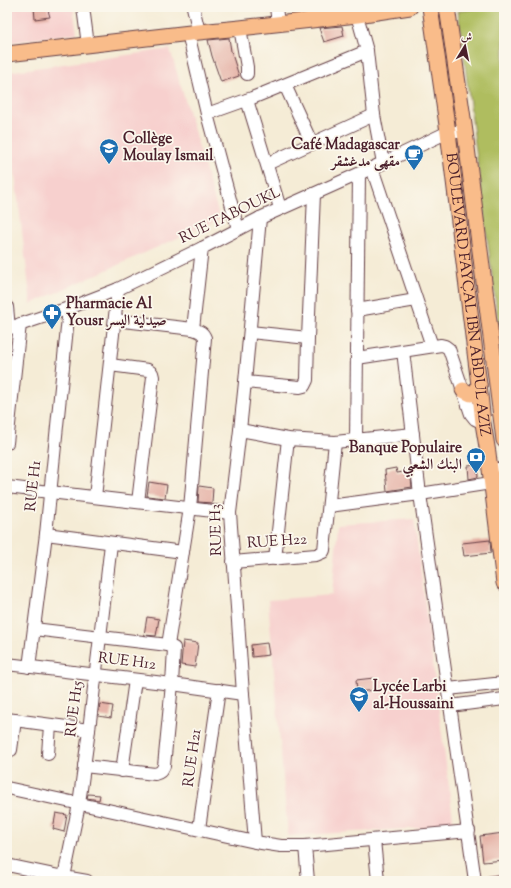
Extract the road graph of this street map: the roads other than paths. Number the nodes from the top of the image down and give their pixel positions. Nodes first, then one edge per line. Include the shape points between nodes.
1 (82, 7) edge
2 (193, 7) edge
3 (276, 7) edge
4 (410, 7) edge
5 (430, 7) edge
6 (447, 7) edge
7 (356, 11) edge
8 (278, 24) junction
9 (240, 28) junction
10 (194, 32) junction
11 (88, 45) junction
12 (367, 51) junction
13 (7, 54) edge
14 (247, 74) dead end
15 (286, 84) junction
16 (247, 100) junction
17 (207, 114) junction
18 (374, 115) junction
19 (448, 132) junction
20 (465, 132) junction
21 (312, 144) junction
22 (267, 164) junction
23 (378, 165) junction
24 (358, 174) junction
25 (314, 194) junction
26 (280, 208) junction
27 (260, 218) junction
28 (238, 229) junction
29 (202, 248) junction
30 (118, 289) junction
31 (416, 300) junction
32 (7, 307) edge
33 (69, 308) junction
34 (357, 310) junction
35 (115, 320) junction
36 (12, 327) edge
37 (193, 329) junction
38 (250, 332) junction
39 (308, 338) junction
40 (432, 346) junction
41 (403, 351) junction
42 (357, 358) junction
43 (110, 365) junction
44 (245, 382) junction
45 (479, 385) junction
46 (463, 390) junction
47 (483, 423) junction
48 (240, 430) junction
49 (413, 434) junction
50 (288, 439) junction
51 (356, 440) junction
52 (504, 440) edge
53 (335, 442) junction
54 (7, 443) edge
55 (495, 473) edge
56 (7, 487) edge
57 (50, 492) junction
58 (420, 494) junction
59 (95, 497) junction
60 (138, 502) junction
61 (329, 506) junction
62 (190, 508) junction
63 (230, 513) junction
64 (46, 534) junction
65 (111, 544) junction
66 (183, 552) junction
67 (275, 559) junction
68 (233, 562) junction
69 (504, 583) edge
70 (34, 628) junction
71 (100, 636) junction
72 (168, 645) junction
73 (7, 664) edge
74 (29, 667) junction
75 (95, 675) junction
76 (135, 680) junction
77 (504, 683) edge
78 (172, 684) junction
79 (448, 689) junction
80 (219, 690) junction
81 (243, 694) junction
82 (504, 699) edge
83 (450, 706) junction
84 (11, 720) edge
85 (50, 725) junction
86 (89, 730) junction
87 (11, 750) dead end
88 (48, 754) dead end
89 (84, 766) junction
90 (122, 771) junction
91 (7, 788) edge
92 (79, 804) junction
93 (199, 830) junction
94 (469, 831) junction
95 (374, 840) junction
96 (255, 842) junction
97 (305, 846) junction
98 (7, 865) edge
99 (64, 877) junction
100 (87, 881) edge
101 (308, 881) edge
102 (378, 881) edge
103 (475, 881) edge

1 - 11 street
2 - 10 street
3 - 8 street
4 - 7 main road
5 - 19 main road, BOULEVARD FAYÇAL IBN ABDUL AZIZ
6 - 20 main road, BOULEVARD FAYÇAL IBN ABDUL AZIZ
7 - 8 main road
7 - 12 street
8 - 9 main road
9 - 10 main road
9 - 14 street
10 - 11 main road
10 - 17 street
11 - 13 main road
12 - 15 street
12 - 18 street
15 - 16 street
15 - 21 street
16 - 17 street
16 - 22 street
17 - 28 street
18 - 21 street
18 - 23 street
19 - 20 street, RUE TABOUKL
19 - 23 street, RUE TABOUKL
19 - 45 main road, BOULEVARD FAYÇAL IBN ABDUL AZIZ
20 - 52 main road, BOULEVARD FAYÇAL IBN ABDUL AZIZ
21 - 22 street
22 - 26 street
23 - 24 street, RUE TABOUKL
23 - 31 street
24 - 25 street, RUE TABOUKL
24 - 34 street
25 - 26 street, RUE TABOUKL
25 - 39 street
26 - 27 street, RUE TABOUKL
27 - 28 street, RUE TABOUKL
27 - 38 street, RUE H3
28 - 29 street, RUE TABOUKL
29 - 30 street, RUE TABOUKL
29 - 37 street
30 - 33 street, RUE TABOUKL
30 - 35 street
31 - 34 street
31 - 40 street
32 - 36 street
33 - 36 street, RUE TABOUKL
33 - 57 street, RUE H1
34 - 42 street
35 - 37 street
35 - 43 street
36 - 54 street
37 - 62 street via 200,331 205,338
38 - 39 street
38 - 44 street, RUE H3
39 - 44 street via 307,380 304,386
40 - 41 street
40 - 46 street via 441,345 449,350
41 - 42 street
41 - 49 street
42 - 51 street
43 - 59 street
43 - 60 street via 148,370 153,377
44 - 48 street, RUE H3
45 - 46 main road via 475,393
45 - 47 main road, BOULEVARD FAYÇAL IBN ABDUL AZIZ
46 - 47 street via 471,414
47 - 55 main road, BOULEVARD FAYÇAL IBN ABDUL AZIZ
48 - 50 street
48 - 63 street, RUE H3
49 - 51 street
49 - 58 street
50 - 53 street
50 - 67 street
51 - 53 street
53 - 61 street
55 - 58 street
55 - 69 main road, BOULEVARD FAYÇAL IBN ABDUL AZIZ
56 - 57 street
57 - 59 street
57 - 64 street, RUE H1
58 - 61 street
58 - 79 street
59 - 60 street
60 - 62 street
61 - 67 street, RUE H22 via 323,552
62 - 63 street
62 - 66 street
63 - 68 street, RUE H3
64 - 65 street
64 - 70 street, RUE H1
65 - 66 street
65 - 71 street, RUE H15
66 - 72 street
67 - 68 street, RUE H22
68 - 81 street, RUE H3
70 - 71 street
70 - 74 street, RUE H1
71 - 72 street
71 - 75 street, RUE H15
72 - 78 street via 174,650
73 - 74 street, RUE H12
74 - 75 street, RUE H12
75 - 76 street, RUE H12
75 - 86 street, RUE H15
76 - 78 street, RUE H12
76 - 90 street
77 - 79 street
78 - 80 street, RUE H12
78 - 90 street via 163,770 155,774
79 - 83 street
80 - 81 street, RUE H12
80 - 93 street, RUE H21
81 - 96 street, RUE H3
82 - 83 street
83 - 94 street
84 - 85 street
84 - 87 street
85 - 86 street
85 - 88 street
86 - 89 street, RUE H15
89 - 90 street
89 - 92 street, RUE H15
91 - 92 street
92 - 93 street
92 - 99 street, RUE H15
93 - 96 street
94 - 95 street
94 - 103 street
95 - 97 street
95 - 102 street
96 - 97 street
97 - 101 street
98 - 99 street
99 - 100 street

